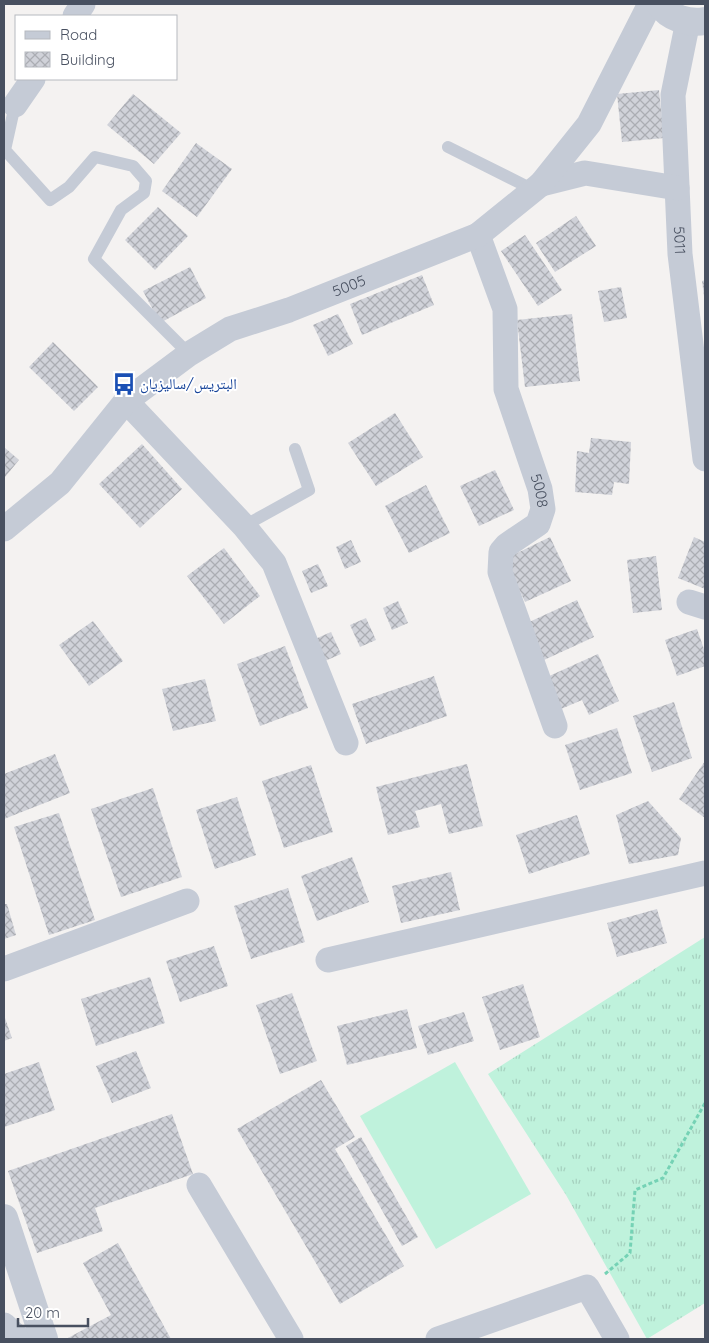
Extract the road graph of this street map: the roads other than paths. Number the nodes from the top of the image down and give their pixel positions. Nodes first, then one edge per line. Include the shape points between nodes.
1 (83, 4) edge
2 (650, 4) edge
3 (660, 4) edge
4 (76, 15) edge
5 (696, 21) edge
6 (32, 80) edge
7 (15, 104) joint
8 (448, 147) dead end
9 (538, 187) junction
10 (677, 188) junction
11 (478, 236) junction
12 (189, 354) junction
13 (126, 401) junction
14 (295, 449) dead end
15 (705, 460) edge
16 (244, 526) junction
17 (4, 529) edge
18 (555, 726) dead end
19 (346, 743) dead end
20 (705, 873) edge
21 (187, 901) dead end
22 (328, 960) dead end
23 (4, 969) edge
24 (199, 1185) dead end
25 (4, 1218) edge
26 (4, 1325) edge
27 (19, 1339) edge
28 (44, 1339) edge
29 (291, 1339) edge
30 (438, 1339) edge
31 (617, 1339) edge

1 - 4 street
2 - 9 street, 5005 via 589,124
3 - 5 street via 674,16
5 - 10 street, 5011 via 673,95
6 - 7 street
7 - 12 lane via 5,150 50,200 69,188 95,157 133,166 146,181 144,193 121,210 94,259
8 - 9 lane
9 - 10 street via 585,173
9 - 11 street, 5005
10 - 15 street, 5011 via 680,254
11 - 12 street, 5005 via 289,310 230,329
11 - 18 street, 5008 via 504,310 506,389 540,489 543,509 538,524 507,544 501,552 500,572
12 - 13 street, 5005
13 - 16 street
13 - 17 street, 5005 via 60,484
14 - 16 lane via 309,490
16 - 19 street via 274,563
20 - 22 street
21 - 23 street
24 - 29 street
25 - 28 street
26 - 27 street
30 - 31 street via 587,1287

